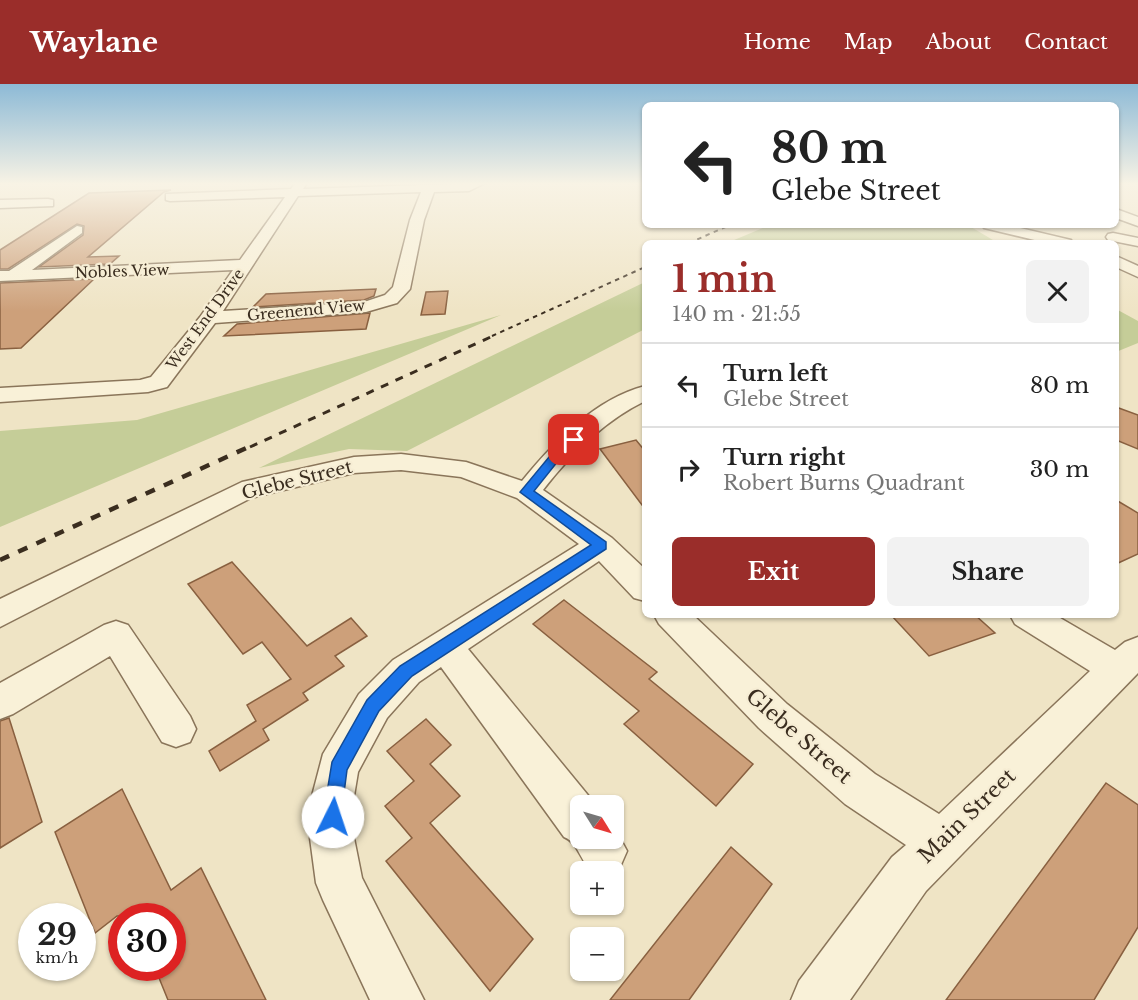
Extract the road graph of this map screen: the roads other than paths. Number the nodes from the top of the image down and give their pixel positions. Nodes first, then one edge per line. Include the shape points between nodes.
1 (271, 226) edge
2 (416, 226) edge
3 (1002, 228) edge
4 (77, 230) dead end
5 (1113, 237) dead end
6 (1053, 240) edge
7 (1138, 242) edge
8 (1119, 262) edge
9 (244, 265) junction
10 (1138, 272) edge
11 (7, 276) edge
12 (209, 318) junction
13 (642, 394) edge
14 (0, 396) edge
15 (527, 492) junction
16 (601, 545) junction
17 (642, 586) edge
18 (0, 614) edge
19 (674, 618) edge
20 (1034, 618) edge
21 (446, 647) junction
22 (1127, 661) edge
23 (0, 702) edge
24 (176, 729) dead end
25 (570, 807) edge
26 (940, 841) junction
27 (397, 1000) edge
28 (818, 1000) edge

1 - 9 street, West End Drive
2 - 12 street, Greenend View via 401,289 391,299 355,308
3 - 6 street
4 - 11 street
5 - 7 street
8 - 10 street
9 - 11 street, Nobles View
9 - 12 street, West End Drive
12 - 14 street, West End Drive via 159,382 140,387
13 - 15 street via 623,401 558,453
15 - 16 street, Glebe Street
15 - 18 street, Glebe Street via 465,470 401,462 354,465 242,491
16 - 17 street, Glebe Street
16 - 21 street
19 - 26 street, Glebe Street via 773,716 860,789
20 - 22 street
21 - 25 street
21 - 27 street via 406,671 373,706 338,768 333,796 332,838 340,883
22 - 26 street, Main Street
23 - 24 street via 116,635
26 - 28 street, Main Street via 909,874

